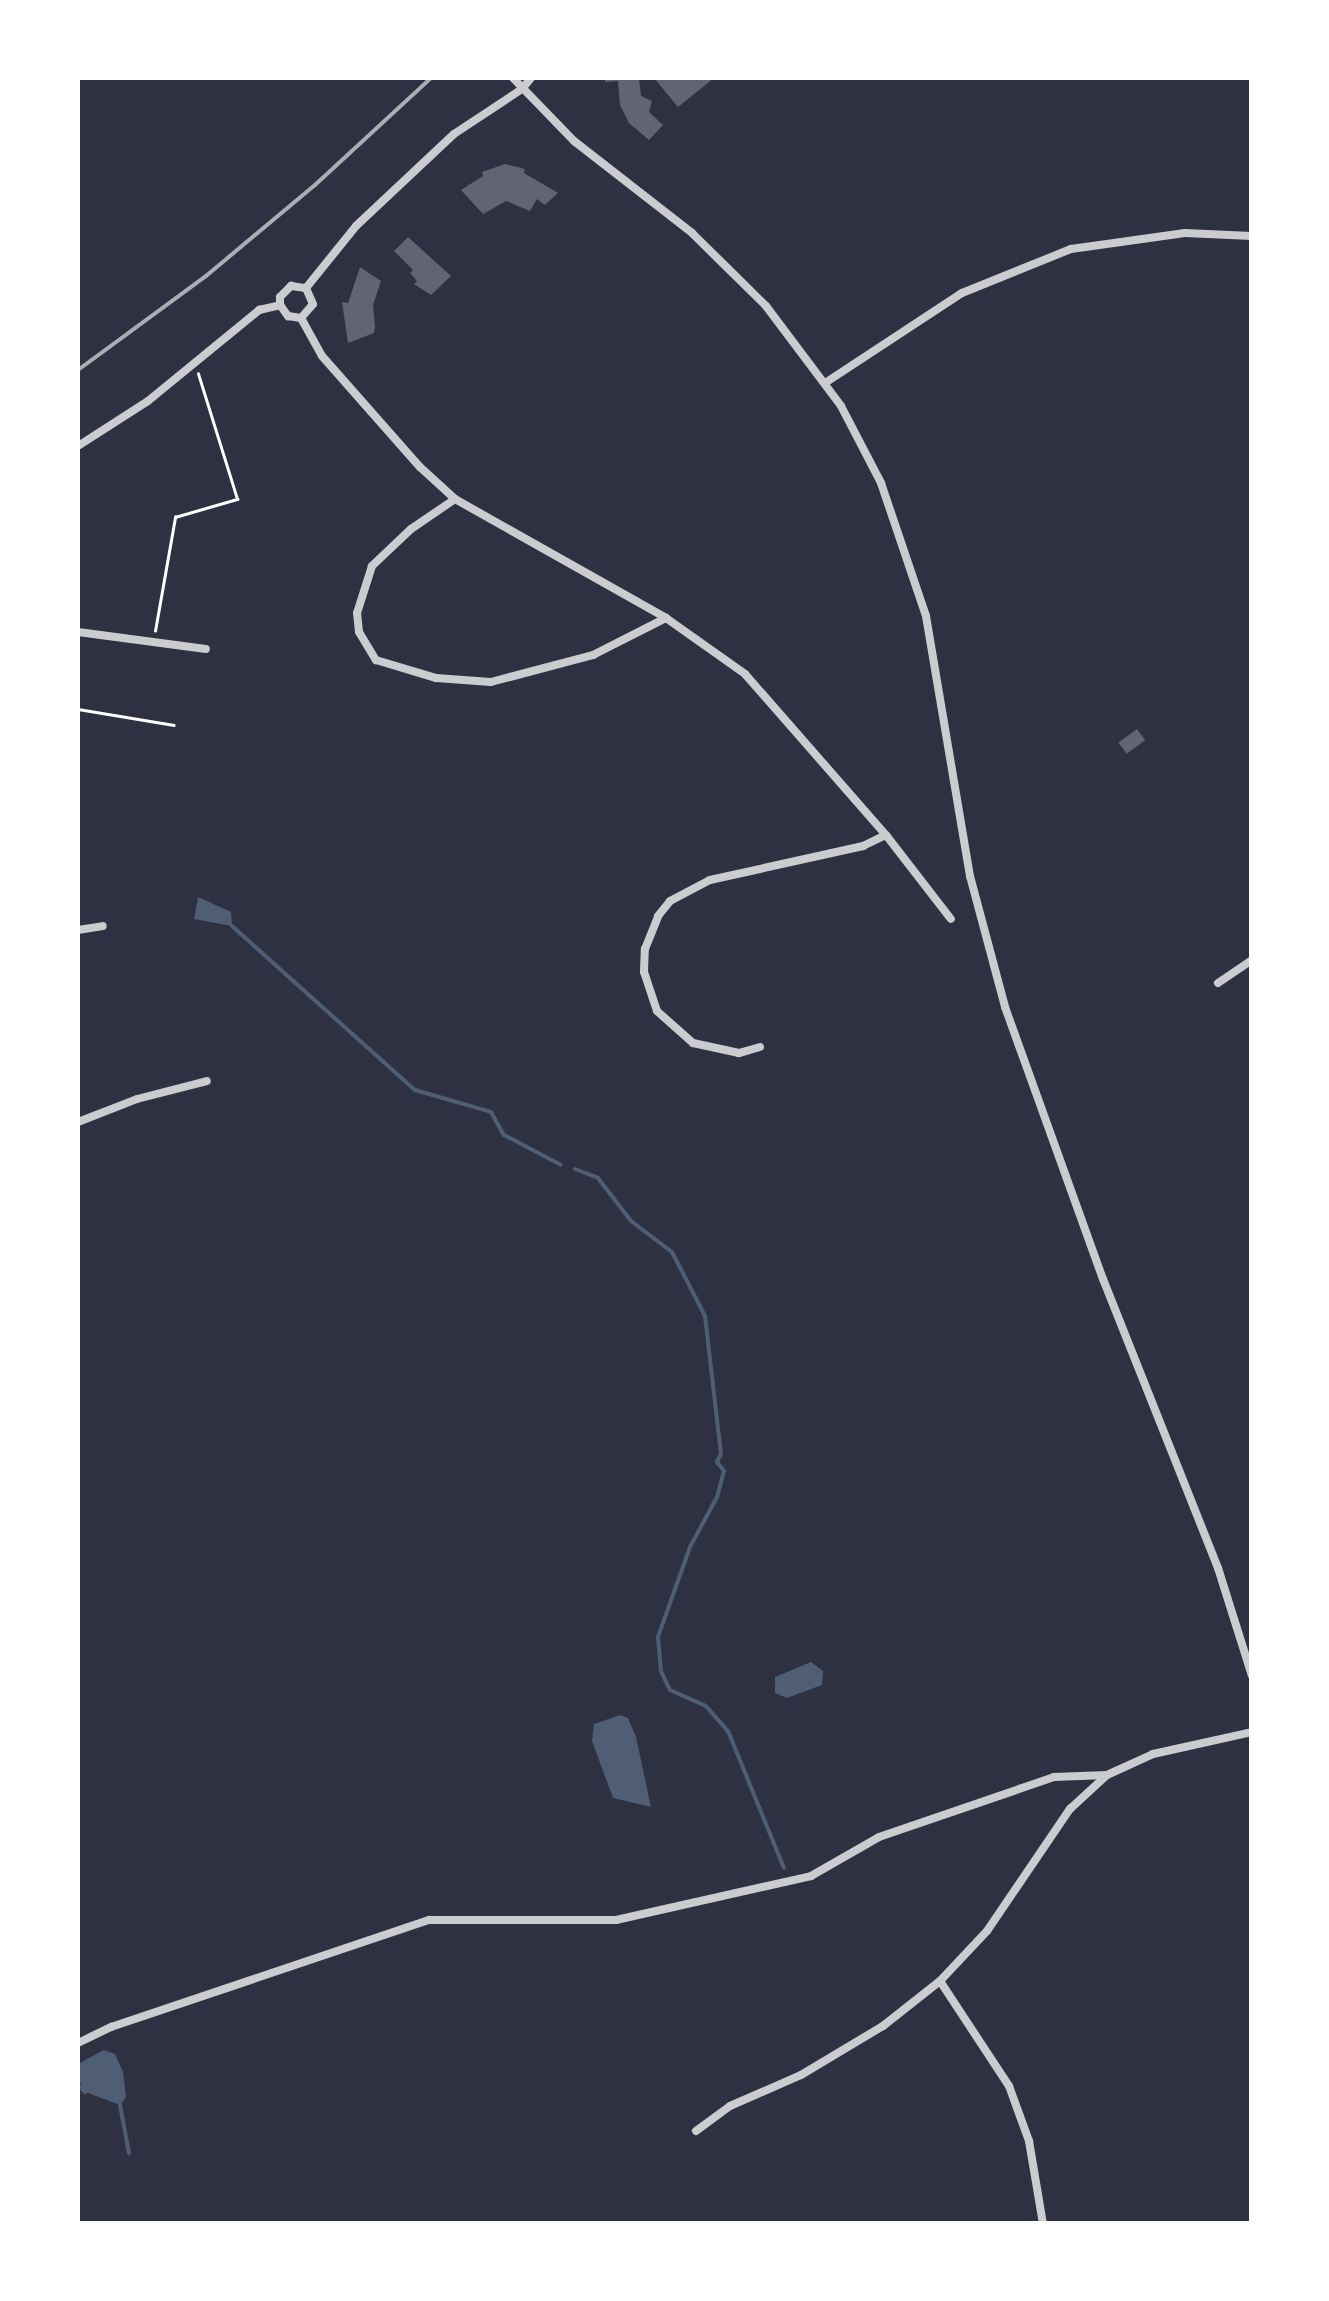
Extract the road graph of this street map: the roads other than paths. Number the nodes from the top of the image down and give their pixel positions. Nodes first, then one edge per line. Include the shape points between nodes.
1 (513, 78) edge
2 (530, 78) edge
3 (522, 89) junction
4 (1252, 236) edge
5 (306, 288) junction
6 (280, 305) junction
7 (301, 318) junction
8 (825, 383) junction
9 (78, 446) edge
10 (455, 499) junction
11 (666, 618) junction
12 (78, 632) edge
13 (206, 650) dead end
14 (886, 836) junction
15 (951, 918) dead end
16 (103, 926) dead end
17 (78, 930) edge
18 (1252, 960) edge
19 (1218, 984) dead end
20 (760, 1047) dead end
21 (207, 1080) dead end
22 (78, 1122) edge
23 (1252, 1676) edge
24 (1252, 1732) edge
25 (1107, 1776) junction
26 (940, 1980) junction
27 (78, 2043) edge
28 (696, 2131) dead end
29 (1042, 2224) edge

1 - 3 street
2 - 3 street
3 - 5 street via 454,134 356,226
3 - 8 street via 588,154 736,274
4 - 8 street via 1185,233 1070,248 962,293
5 - 6 street via 291,286
5 - 7 street via 313,304
6 - 7 street via 288,316
6 - 9 street via 259,310 148,401
7 - 10 street via 322,356
8 - 23 street via 874,469 914,568 970,876 1000,990 1218,1568
10 - 11 street
10 - 11 street via 372,566 357,612 358,632 376,660 436,678 492,682 593,655
11 - 14 street via 745,674
12 - 13 street
14 - 15 street
14 - 20 street via 710,880 658,916 644,972 656,1011 693,1043 739,1053
16 - 17 street
18 - 19 street
21 - 22 street
24 - 25 street via 1153,1754
25 - 26 street via 1070,1809 987,1931
25 - 27 street via 1054,1776 879,1837 811,1876 602,1922 430,1920
26 - 28 street via 883,2026 730,2106
26 - 29 street via 1009,2086 1029,2141

